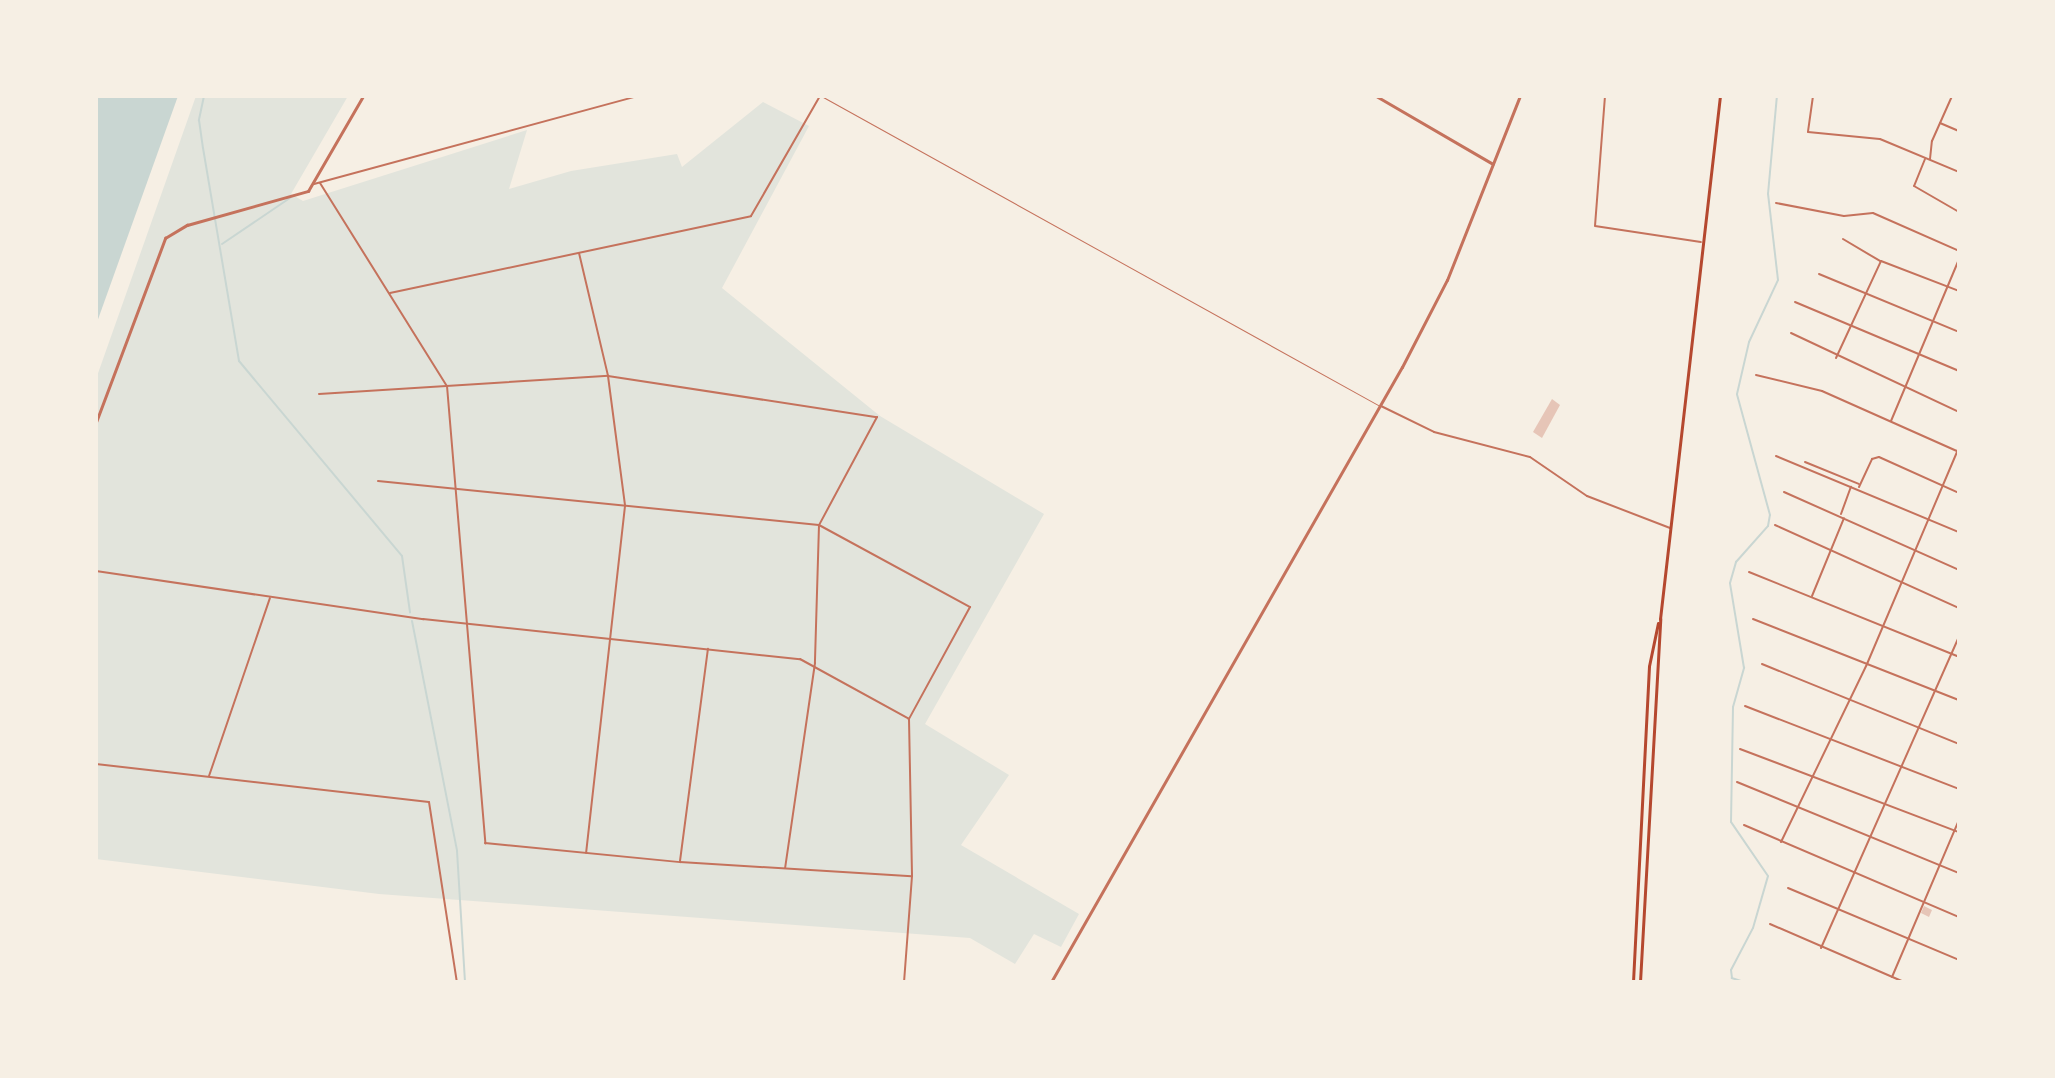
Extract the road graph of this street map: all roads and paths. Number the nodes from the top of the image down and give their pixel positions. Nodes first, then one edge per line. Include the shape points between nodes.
1 (363, 96) edge
2 (638, 96) edge
3 (820, 96) edge
4 (1376, 96) edge
5 (1520, 96) edge
6 (1605, 96) edge
7 (1720, 96) edge
8 (1813, 96) edge
9 (1952, 96) edge
10 (1939, 122) junction
11 (1959, 131) edge
12 (1925, 158) junction
13 (1930, 160) junction
14 (1493, 164) junction
15 (1959, 172) edge
16 (317, 183) junction
17 (1776, 203) dead end
18 (1959, 212) edge
19 (1843, 239) dead end
20 (1703, 242) junction
21 (1959, 251) edge
22 (579, 253) junction
23 (1959, 259) edge
24 (1883, 261) junction
25 (1819, 274) dead end
26 (1947, 286) junction
27 (1959, 291) edge
28 (389, 293) junction
29 (1865, 293) junction
30 (1795, 302) dead end
31 (1933, 321) junction
32 (1850, 325) junction
33 (1959, 332) edge
34 (1791, 333) dead end
35 (1919, 353) junction
36 (1836, 358) junction
37 (1959, 371) edge
38 (1756, 375) dead end
39 (608, 376) junction
40 (447, 386) junction
41 (1905, 388) junction
42 (319, 394) dead end
43 (1380, 406) junction
44 (1959, 412) edge
45 (96, 422) edge
46 (1890, 422) junction
47 (1958, 450) edge
48 (1776, 456) dead end
49 (1805, 462) dead end
50 (378, 481) dead end
51 (1852, 485) junction
52 (1859, 486) junction
53 (1943, 486) junction
54 (451, 487) junction
55 (1784, 492) dead end
56 (1959, 493) edge
57 (625, 506) junction
58 (1842, 517) junction
59 (1929, 520) junction
60 (819, 525) junction
61 (1775, 525) dead end
62 (1670, 528) junction
63 (1959, 532) edge
64 (1829, 550) junction
65 (1915, 550) junction
66 (1959, 570) edge
67 (96, 571) edge
68 (1749, 572) dead end
69 (1902, 582) junction
70 (1811, 597) junction
71 (270, 598) junction
72 (1959, 608) edge
73 (1660, 619) junction
74 (1753, 619) dead end
75 (465, 623) junction
76 (1883, 626) junction
77 (1959, 636) edge
78 (614, 639) junction
79 (708, 649) junction
80 (1951, 654) junction
81 (1959, 657) edge
82 (815, 663) junction
83 (1762, 664) dead end
84 (1867, 664) junction
85 (1649, 666) junction
86 (1656, 666) junction
87 (1935, 691) junction
88 (1959, 700) edge
89 (1850, 701) junction
90 (1745, 706) dead end
91 (909, 719) junction
92 (1919, 729) junction
93 (1832, 740) junction
94 (1959, 744) edge
95 (1740, 749) dead end
96 (96, 764) edge
97 (1902, 766) junction
98 (1816, 776) junction
99 (209, 777) junction
100 (1737, 782) dead end
101 (1959, 789) edge
102 (1885, 803) junction
103 (1801, 809) junction
104 (1959, 820) edge
105 (1744, 825) dead end
106 (1954, 830) junction
107 (1959, 832) edge
108 (1870, 837) junction
109 (1781, 842) junction
110 (586, 854) junction
111 (680, 862) junction
112 (1938, 865) junction
113 (785, 868) junction
114 (1959, 873) edge
115 (1853, 874) junction
116 (912, 876) junction
117 (1788, 888) dead end
118 (1924, 902) junction
119 (1838, 911) junction
120 (1959, 917) edge
121 (1770, 924) dead end
122 (1909, 939) junction
123 (1821, 948) junction
124 (1959, 960) edge
125 (1892, 977) junction
126 (457, 982) edge
127 (904, 982) edge
128 (1051, 982) edge
129 (1633, 982) edge
130 (1640, 982) edge
131 (1904, 982) edge

1 - 16 street
2 - 16 street
3 - 22 street via 754,214
3 - 43 lane
4 - 14 street
5 - 14 street
6 - 20 street via 1595,226
7 - 20 main road
8 - 12 street via 1808,132 1880,139
9 - 10 street
10 - 11 street
10 - 13 street
12 - 13 street
12 - 18 street via 1914,186
13 - 15 street
14 - 43 street via 1447,280
16 - 28 street
16 - 45 street via 302,195 179,228 160,245
17 - 21 street via 1844,216 1873,213
19 - 24 street
20 - 62 main road
22 - 28 street
22 - 39 street
23 - 26 street
24 - 26 street
24 - 29 street
25 - 29 street
26 - 27 street
26 - 31 street
28 - 40 street
29 - 31 street
29 - 32 street
30 - 32 street
31 - 33 street
31 - 35 street
32 - 35 street
32 - 36 street
34 - 36 street
35 - 37 street
35 - 41 street
36 - 41 street
38 - 46 street via 1822,391
39 - 40 street
39 - 57 street
39 - 60 street via 877,417
40 - 42 street
40 - 54 street
41 - 44 street
41 - 46 street
43 - 62 street via 1434,432 1530,457 1587,496
43 - 128 street
46 - 47 street
47 - 53 street
48 - 51 street
49 - 52 street
50 - 54 street
51 - 52 street
51 - 58 street
52 - 53 street via 1872,459 1879,457
52 - 59 street
53 - 56 street
53 - 59 street
54 - 57 street
54 - 75 street
55 - 58 street
57 - 60 street
57 - 78 street
58 - 64 street
58 - 65 street
59 - 63 street
59 - 65 street
60 - 82 street
60 - 91 street via 970,607
61 - 64 street
62 - 73 main road
64 - 69 street
64 - 70 street
65 - 66 street
65 - 69 street
67 - 71 street
68 - 70 street
69 - 72 street
69 - 76 street
70 - 76 street
71 - 75 street
71 - 99 street
73 - 85 main road
73 - 86 main road
74 - 84 street
75 - 78 street
75 - 110 street via 485,843
76 - 80 street
76 - 84 street
77 - 80 street
78 - 79 street
78 - 110 street
79 - 82 street
79 - 111 street
80 - 81 street
80 - 87 street
82 - 91 street
82 - 113 street
83 - 89 street
84 - 87 street
84 - 89 street
85 - 86 main road
85 - 129 main road
86 - 130 main road
87 - 88 street
87 - 92 street
89 - 92 street
89 - 93 street
90 - 93 street
91 - 116 street
92 - 94 street
92 - 97 street
93 - 97 street
93 - 98 street
95 - 98 street
96 - 99 street
97 - 101 street
97 - 102 street
98 - 102 street
98 - 103 street
99 - 126 street via 429,802
100 - 103 street
102 - 106 street
102 - 108 street
103 - 108 street
103 - 109 street
104 - 106 street
105 - 109 street
106 - 107 street
106 - 112 street
108 - 112 street
108 - 115 street
109 - 115 street
110 - 111 street
111 - 113 street
112 - 114 street
112 - 118 street
113 - 116 street
115 - 118 street
115 - 119 street
116 - 127 street
117 - 119 street
118 - 120 street
118 - 122 street
119 - 122 street
119 - 123 street
121 - 123 street
122 - 124 street
122 - 125 street
123 - 125 street
125 - 131 street

